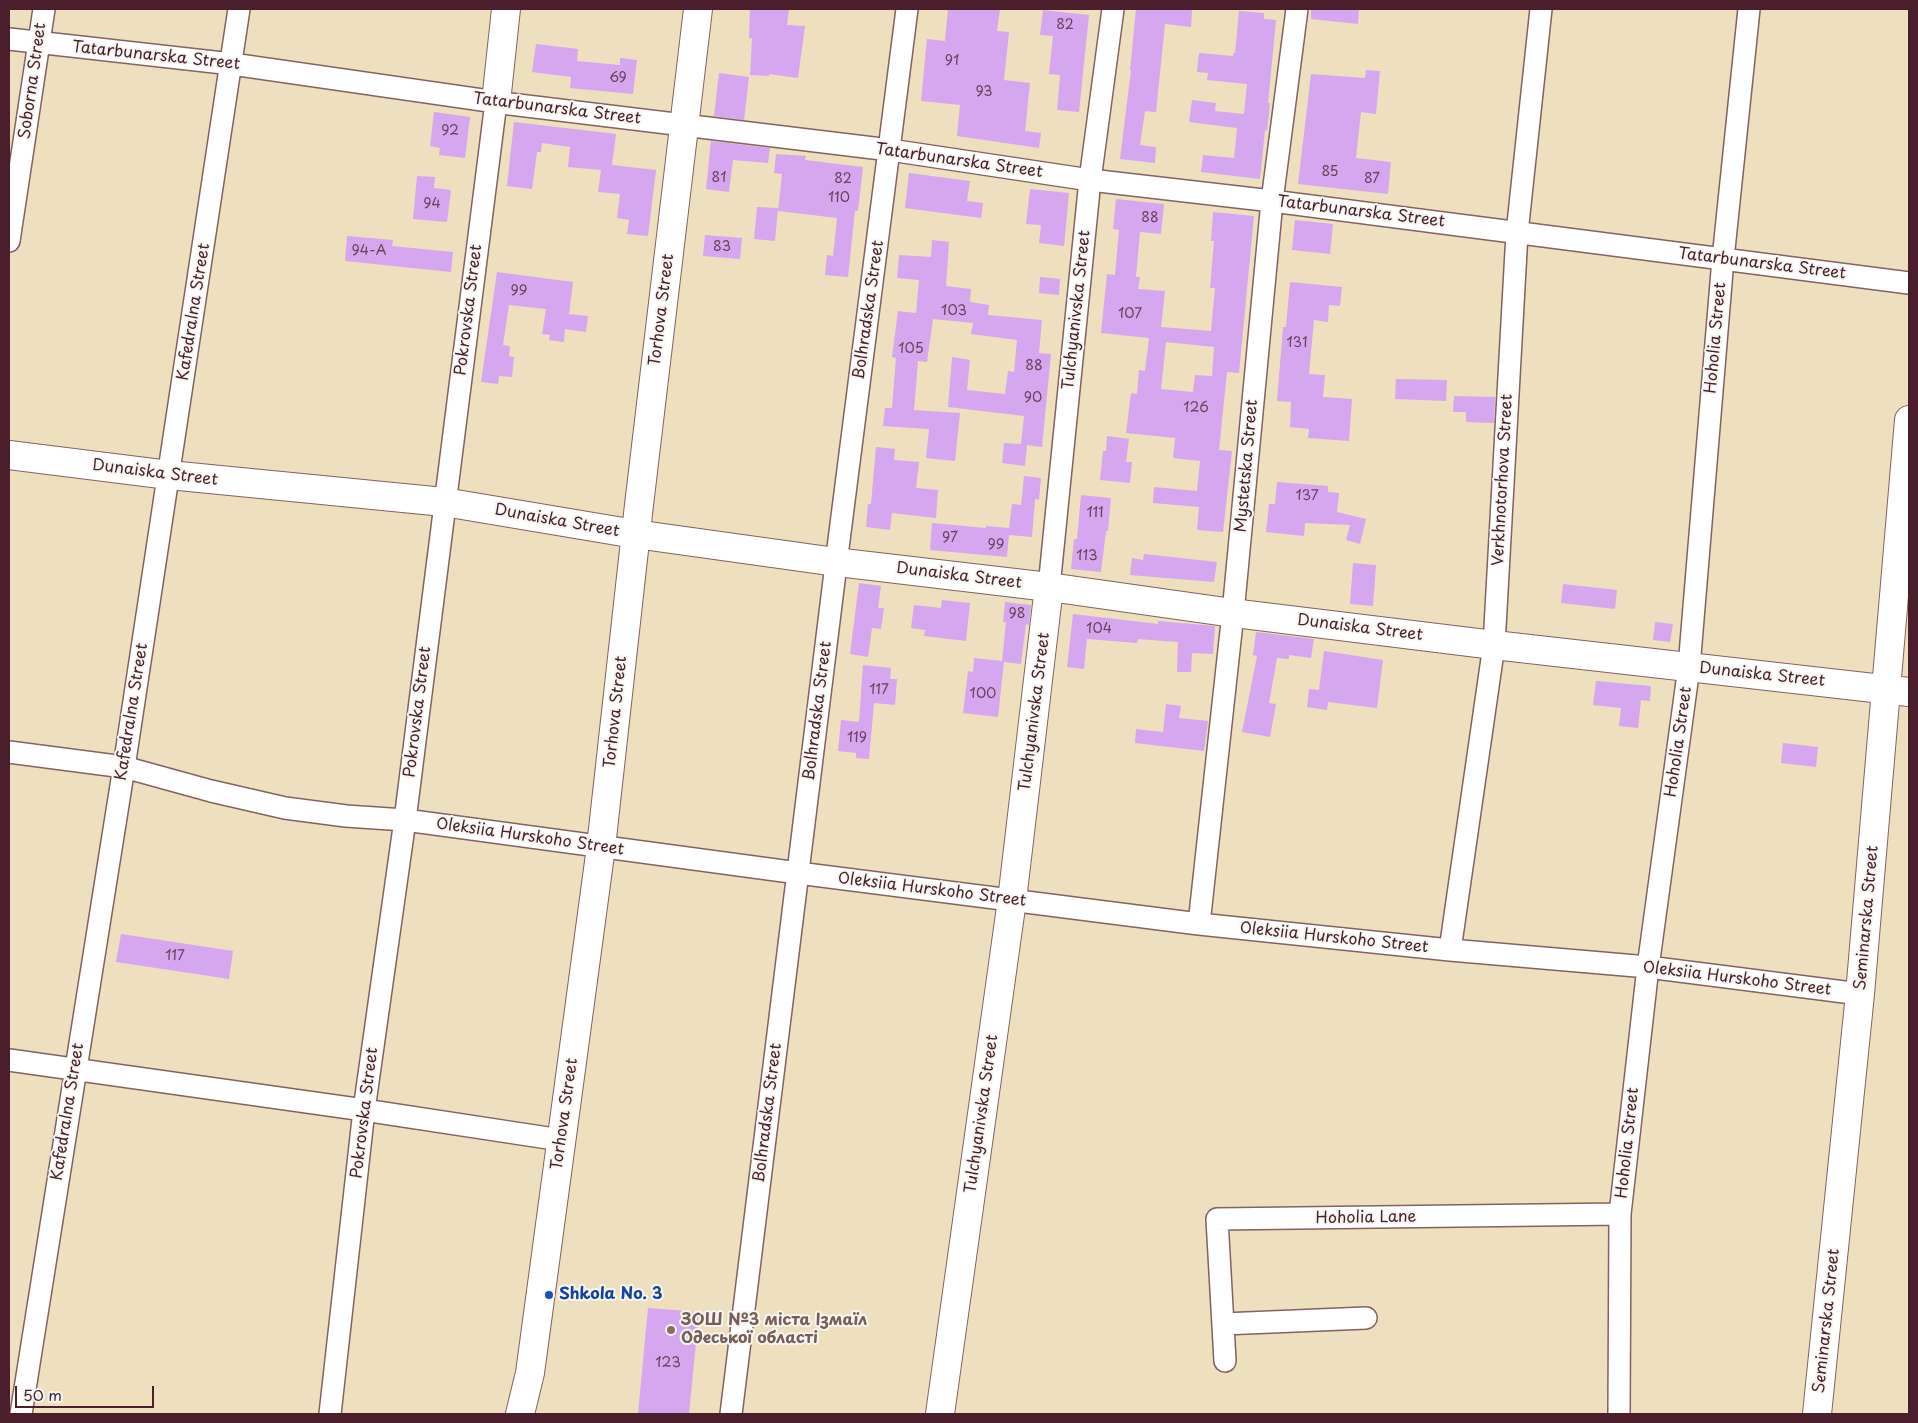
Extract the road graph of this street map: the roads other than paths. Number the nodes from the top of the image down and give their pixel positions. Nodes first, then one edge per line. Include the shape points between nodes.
1 (44, 9) edge
2 (239, 9) edge
3 (506, 9) edge
4 (698, 9) edge
5 (907, 9) edge
6 (1113, 9) edge
7 (1297, 9) edge
8 (1541, 9) edge
9 (1749, 9) edge
10 (9, 39) edge
11 (40, 43) junction
12 (232, 64) junction
13 (496, 102) junction
14 (685, 124) junction
15 (890, 150) junction
16 (1090, 180) junction
17 (1272, 201) junction
18 (1517, 233) junction
19 (9, 241) edge
20 (1723, 260) junction
21 (1909, 283) edge
22 (1909, 420) edge
23 (9, 455) edge
24 (169, 475) junction
25 (444, 502) junction
26 (636, 534) junction
27 (836, 562) junction
28 (1050, 587) junction
29 (1233, 613) junction
30 (1494, 645) junction
31 (1689, 667) junction
32 (1897, 690) edge
33 (9, 752) edge
34 (124, 767) junction
35 (405, 820) junction
36 (601, 847) junction
37 (798, 873) junction
38 (1012, 900) junction
39 (1199, 924) junction
40 (1450, 950) junction
41 (1648, 967) junction
42 (1860, 994) junction
43 (9, 1060) edge
44 (75, 1069) junction
45 (364, 1110) junction
46 (561, 1140) junction
47 (1620, 1214) junction
48 (1366, 1318) dead end
49 (1223, 1324) junction
50 (1225, 1361) dead end
51 (20, 1414) edge
52 (330, 1414) edge
53 (520, 1414) edge
54 (731, 1414) edge
55 (940, 1414) edge
56 (1619, 1414) edge
57 (1817, 1414) edge

1 - 11 street, Soborna Street
2 - 12 street, Kafedralna Street
3 - 13 main road, Pokrovska Street
4 - 14 main road, Torhova Street
5 - 15 street, Bolhradska Street
6 - 16 street, Tulchyanivska Street
7 - 17 street, Mystetska Street
8 - 18 street, Verkhnotorhova Street
9 - 20 street, Hoholia Street
10 - 11 street, Tatarbunarska Street
11 - 12 street, Tatarbunarska Street
11 - 19 street, Soborna Street
12 - 13 street, Tatarbunarska Street
12 - 24 street, Kafedralna Street
13 - 14 street, Tatarbunarska Street
13 - 25 street, Pokrovska Street
14 - 15 street, Tatarbunarska Street
14 - 26 main road, Torhova Street
15 - 16 street, Tatarbunarska Street
15 - 27 street, Bolhradska Street
16 - 17 street, Tatarbunarska Street
16 - 28 street, Tulchyanivska Street
17 - 18 street, Tatarbunarska Street
17 - 29 street, Mystetska Street
18 - 20 street, Tatarbunarska Street
18 - 30 street, Verkhnotorhova Street
20 - 21 street, Tatarbunarska Street
20 - 31 street, Hoholia Street
22 - 32 main road, Seminarska Street
23 - 24 main road, Dunaiska Street
24 - 25 main road, Dunaiska Street
24 - 34 street, Kafedralna Street
25 - 26 main road, Dunaiska Street
25 - 35 street, Pokrovska Street
26 - 27 main road, Dunaiska Street
26 - 36 main road, Torhova Street
27 - 28 main road, Dunaiska Street
27 - 37 street, Bolhradska Street
28 - 29 main road, Dunaiska Street
28 - 38 main road, Tulchyanivska Street
29 - 30 main road, Dunaiska Street
29 - 39 street, Mystetska Street
30 - 31 main road, Dunaiska Street
30 - 40 street, Verkhnotorhova Street
31 - 32 main road, Dunaiska Street
31 - 41 street, Hoholia Street
32 - 42 main road, Seminarska Street
33 - 34 street, Oleksiia Hurskoho Street
34 - 35 street, Oleksiia Hurskoho Street via 285,808
34 - 44 street, Kafedralna Street
35 - 36 street, Oleksiia Hurskoho Street
35 - 45 street, Pokrovska Street
36 - 37 street, Oleksiia Hurskoho Street
36 - 46 main road, Torhova Street
37 - 38 street, Oleksiia Hurskoho Street
37 - 54 street, Bolhradska Street
38 - 39 street, Oleksiia Hurskoho Street
38 - 55 main road, Tulchyanivska Street
39 - 40 street, Oleksiia Hurskoho Street
40 - 41 street, Oleksiia Hurskoho Street
41 - 42 street, Oleksiia Hurskoho Street
41 - 47 street, Hoholia Street
42 - 57 main road, Seminarska Street
43 - 44 street
44 - 45 street
44 - 51 street, Kafedralna Street
45 - 46 street
45 - 52 street, Pokrovska Street
46 - 53 main road, Torhova Street via 530,1373
47 - 49 street, Hoholia Lane via 1217,1220
47 - 56 street, Hoholia Street
48 - 49 street
49 - 50 street, Hoholia Lane

